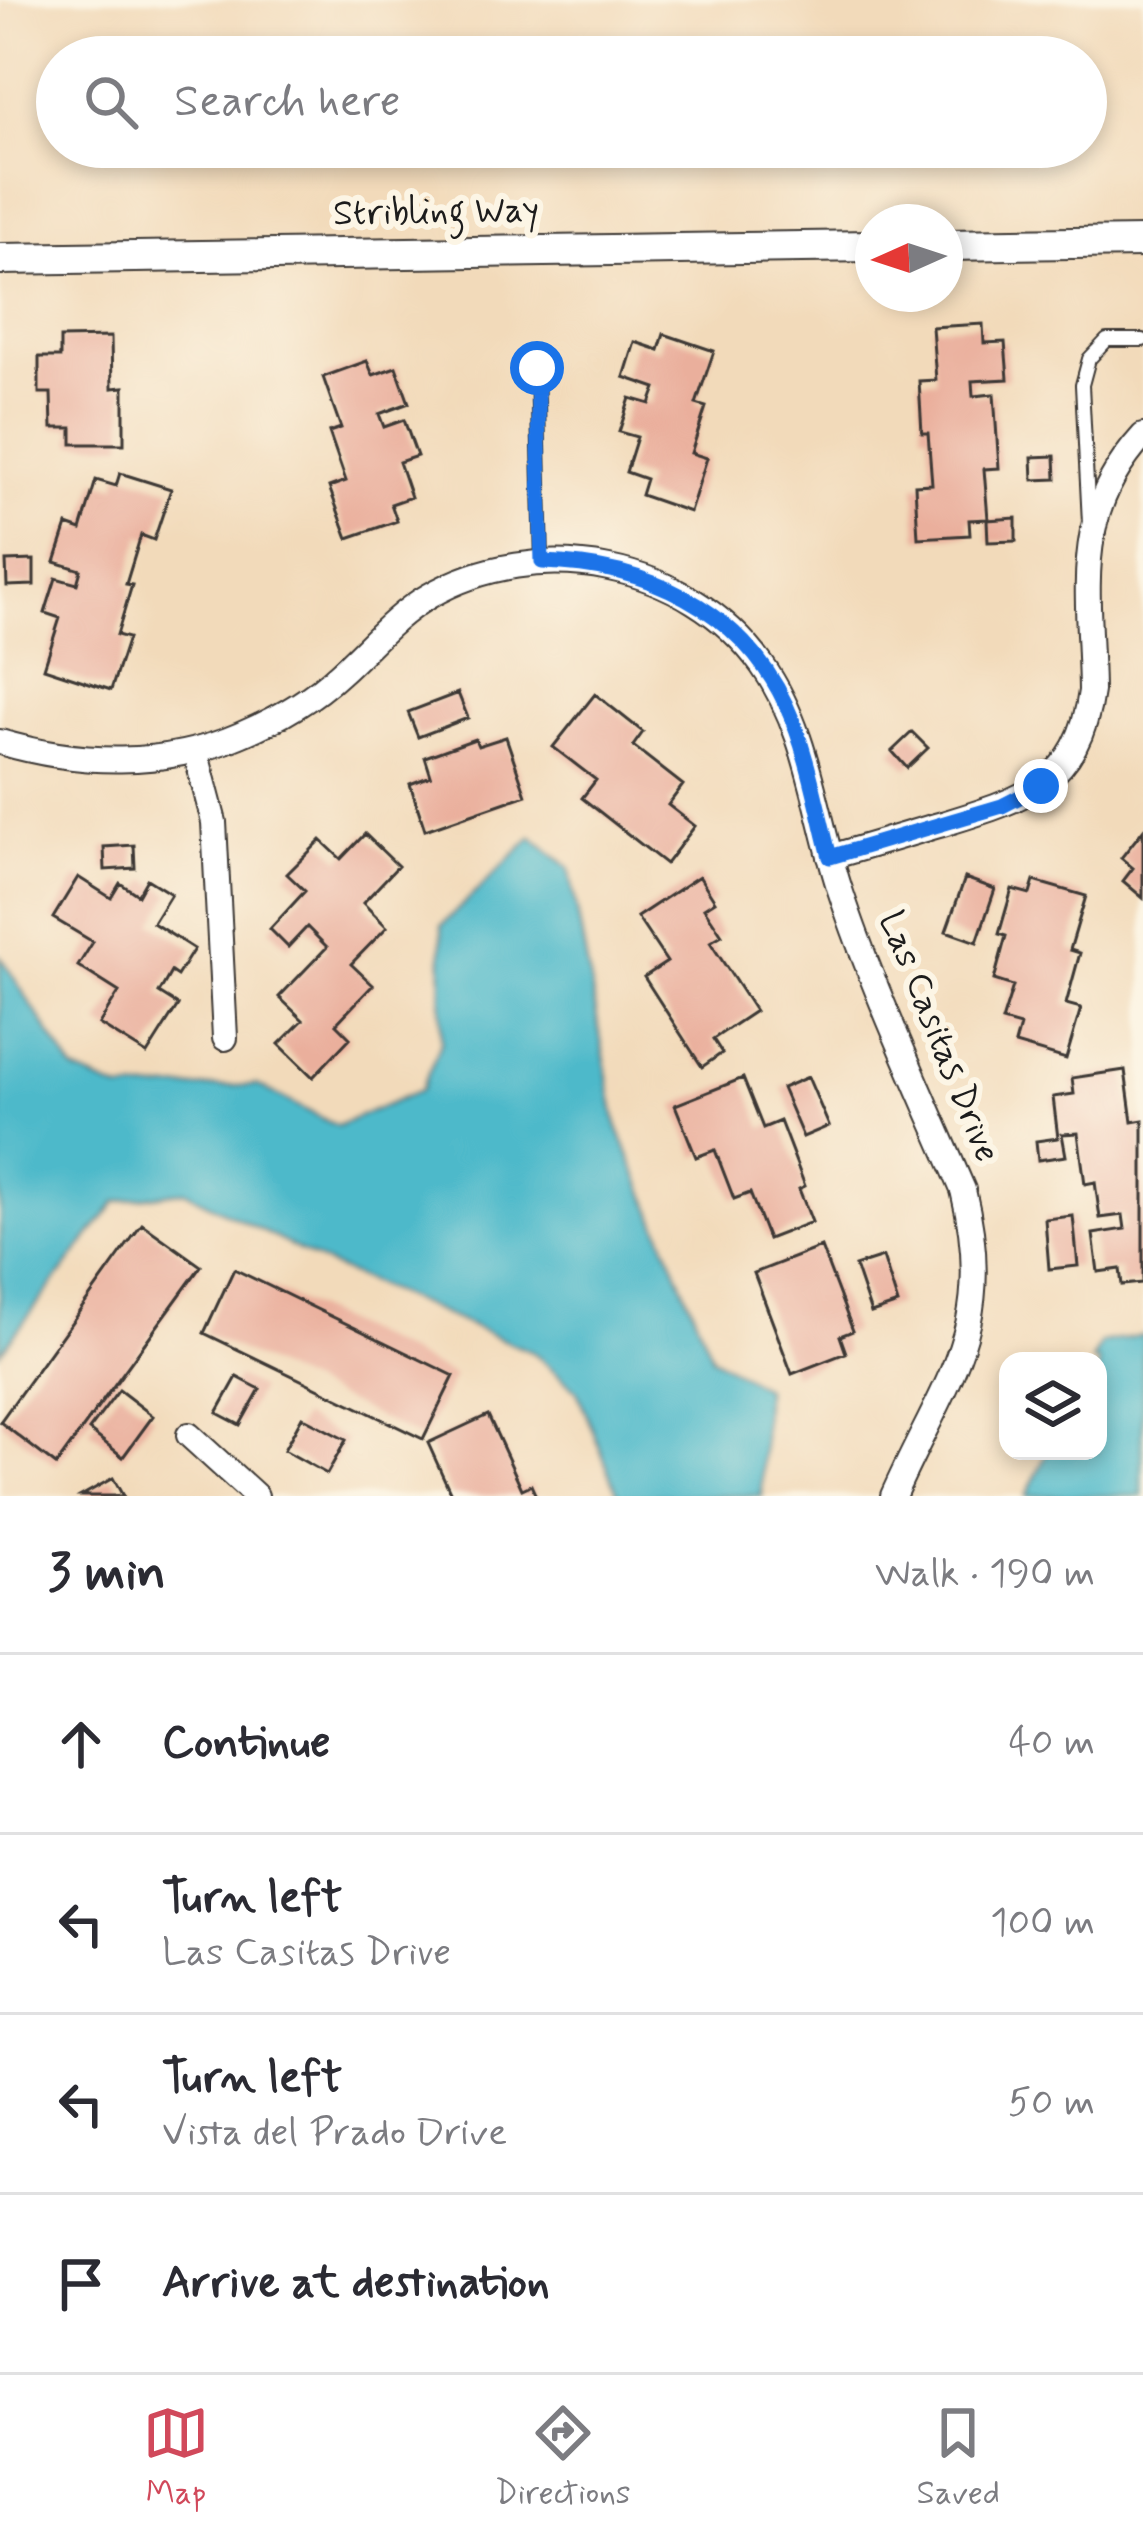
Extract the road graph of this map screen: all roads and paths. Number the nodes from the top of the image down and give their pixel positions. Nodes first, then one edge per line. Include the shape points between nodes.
1 (1143, 242) edge
2 (963, 245) edge
3 (855, 246) edge
4 (0, 259) edge
5 (1143, 340) edge
6 (537, 368) dead end
7 (1143, 436) edge
8 (1089, 536) junction
9 (542, 562) junction
10 (0, 742) edge
11 (195, 750) junction
12 (830, 857) junction
13 (225, 1038) dead end
14 (190, 1435) dead end
15 (256, 1496) edge
16 (893, 1496) edge

1 - 2 street
3 - 4 street, Stribling Way
5 - 8 lane via 1107,340 1089,359 1082,385
6 - 9 lane
7 - 8 street via 1103,492
8 - 12 street via 1091,691 1082,734 1058,771 1002,806
9 - 11 street, Las Casitas Drive via 460,580 427,597 280,716
9 - 12 street, Las Casitas Drive via 646,578 719,620 749,649 800,742
10 - 11 street, Las Casitas Drive via 89,760
11 - 13 street via 214,822
12 - 16 street, Las Casitas Drive via 973,1231 967,1336
14 - 15 street

